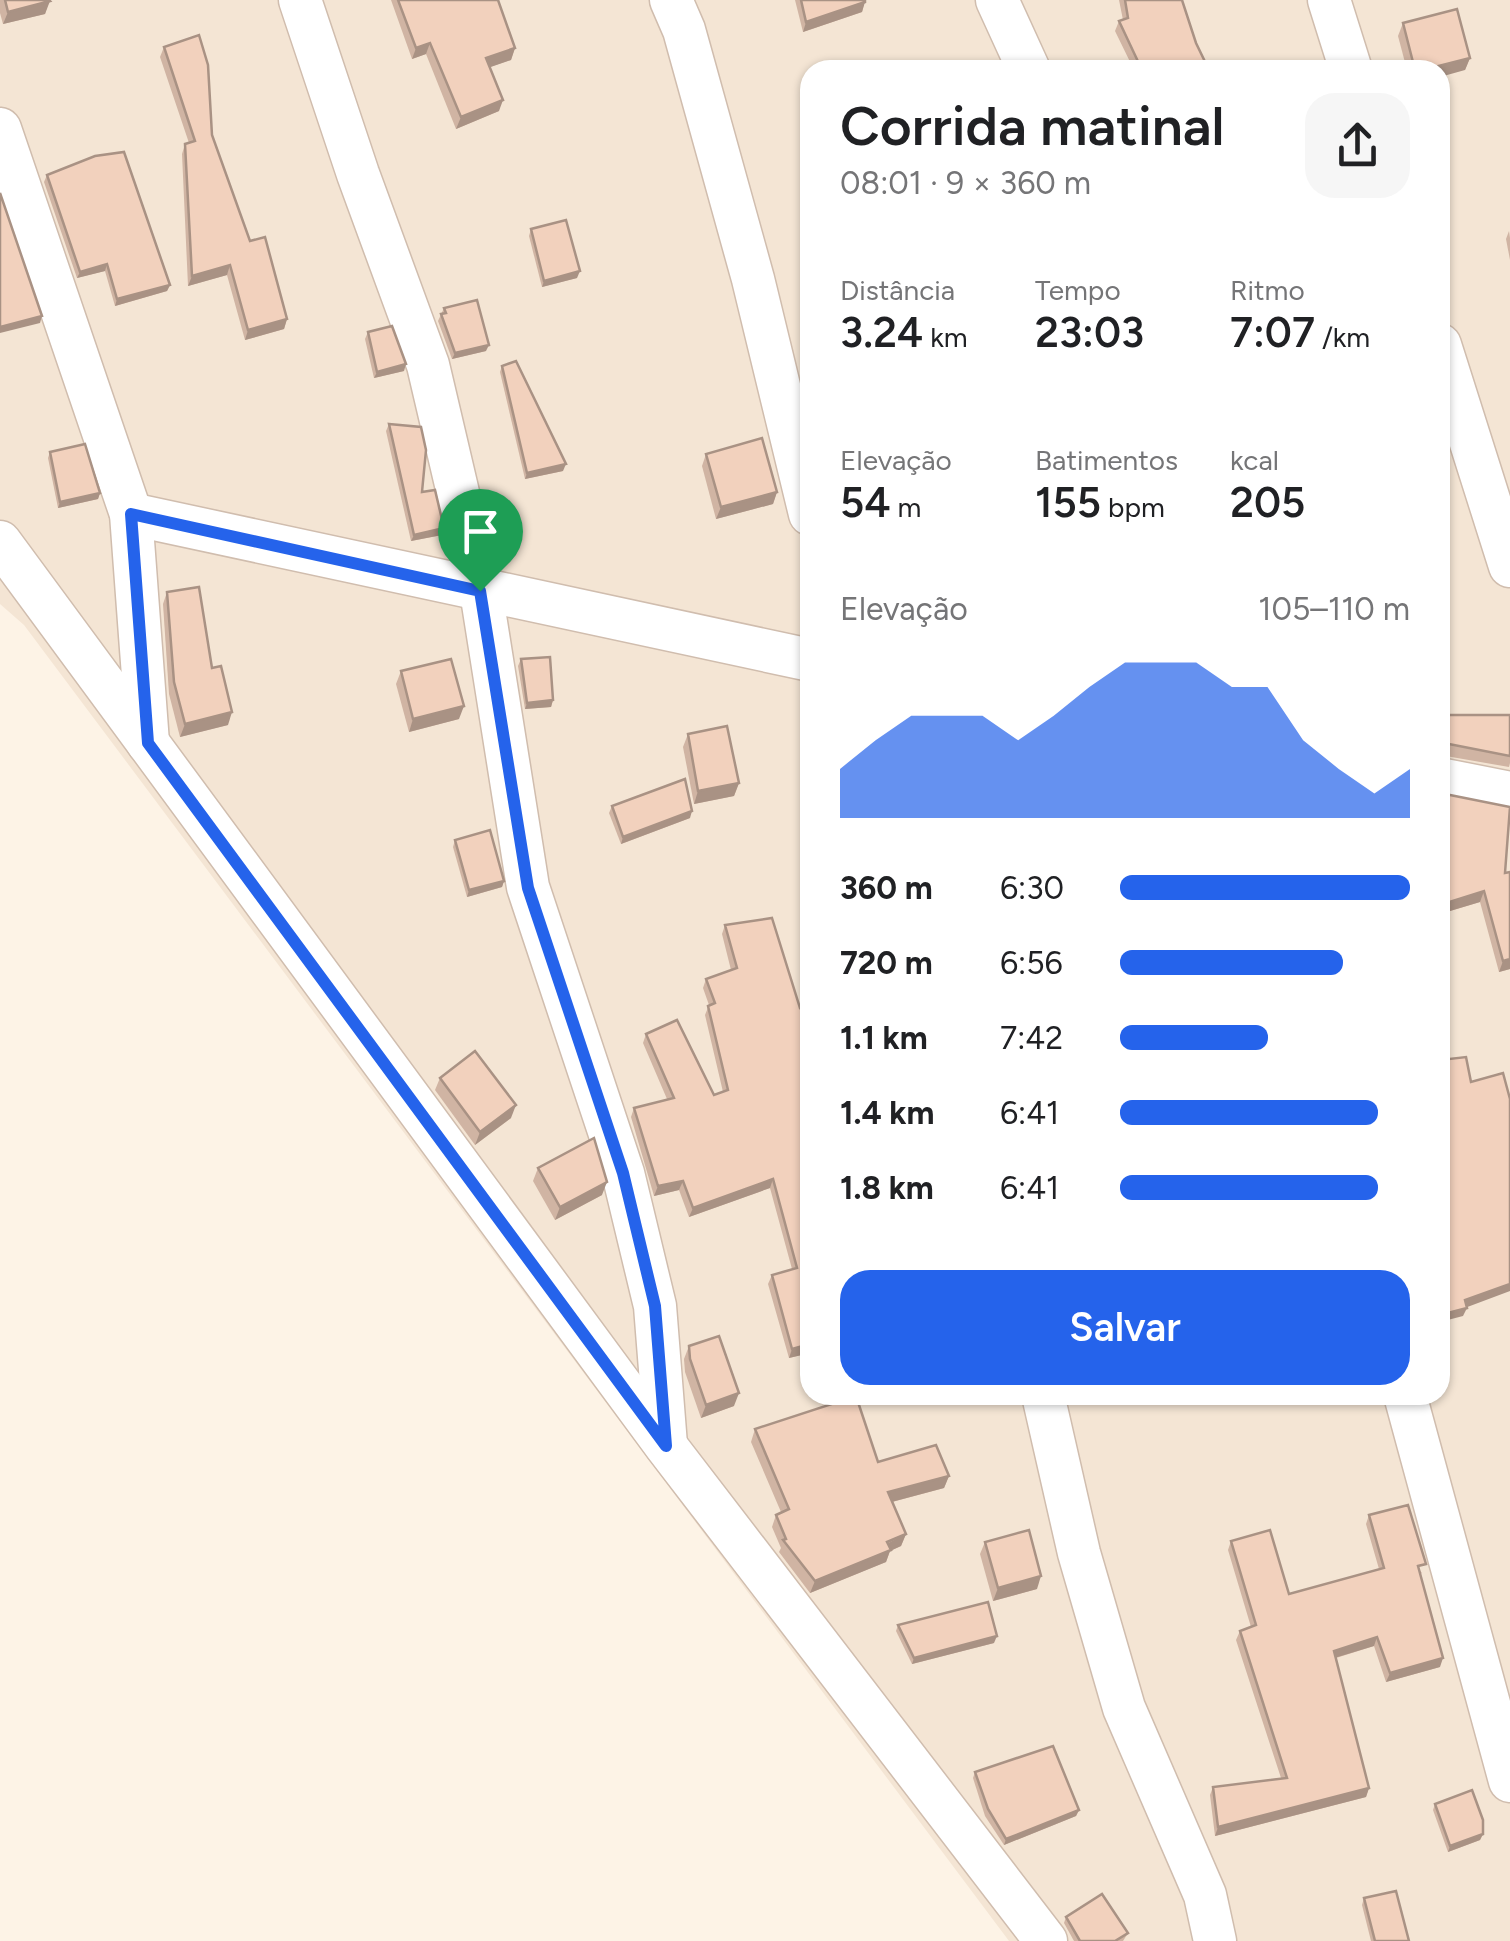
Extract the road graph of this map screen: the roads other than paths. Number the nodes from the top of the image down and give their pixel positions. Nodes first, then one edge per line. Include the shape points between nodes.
1 (300, 0) edge
2 (670, 0) edge
3 (997, 0) edge
4 (1330, 0) edge
5 (1024, 60) edge
6 (1348, 60) edge
7 (0, 129) edge
8 (1450, 377) edge
9 (800, 473) edge
10 (131, 514) junction
11 (0, 542) edge
12 (1510, 566) edge
13 (480, 591) junction
14 (800, 658) edge
15 (148, 743) junction
16 (1450, 782) edge
17 (1510, 793) edge
18 (1045, 1405) edge
19 (1407, 1405) edge
20 (666, 1446) junction
21 (1510, 1781) edge
22 (1046, 1941) edge
23 (1215, 1941) edge

1 - 13 street via 428,366
2 - 9 street via 684,30
3 - 5 street
4 - 6 street
7 - 10 street
8 - 12 street
10 - 13 street
10 - 15 street
11 - 15 street
13 - 14 street
13 - 20 street via 528,888 623,1173 655,1306
15 - 20 street
16 - 17 street
18 - 23 street via 1124,1708 1206,1896
19 - 21 street
20 - 22 street

